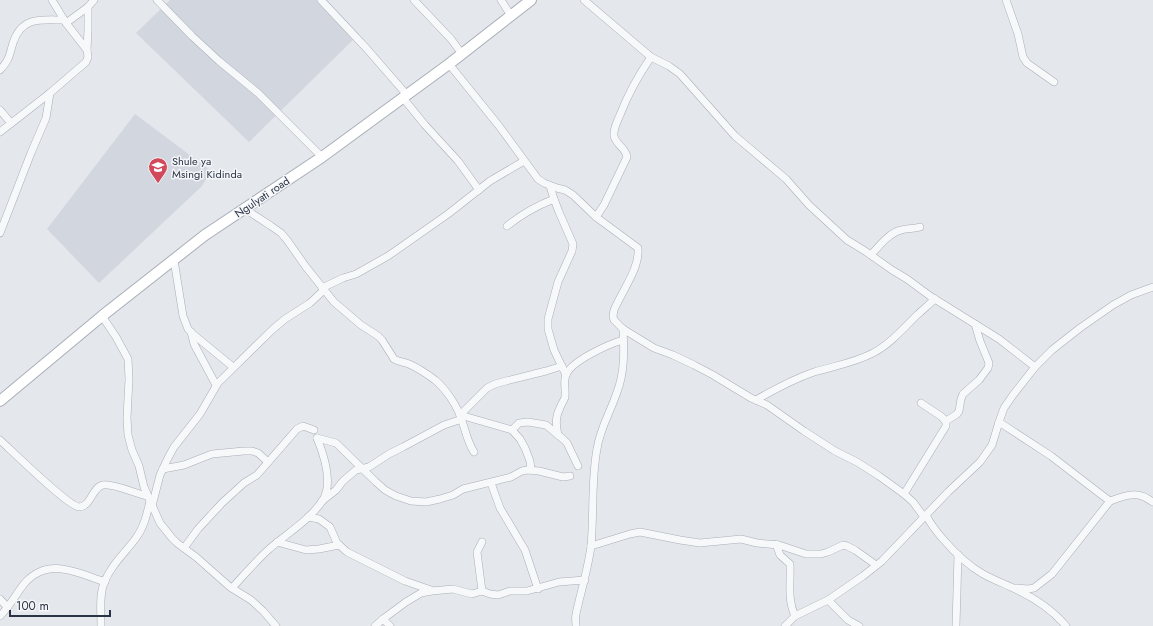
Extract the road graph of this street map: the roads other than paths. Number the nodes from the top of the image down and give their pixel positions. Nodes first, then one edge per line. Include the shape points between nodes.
1 (52, 0) edge
2 (94, 0) edge
3 (157, 0) edge
4 (321, 0) edge
5 (414, 0) edge
6 (501, 0) edge
7 (531, 0) edge
8 (584, 0) edge
9 (1006, 0) edge
10 (88, 7) junction
11 (511, 16) junction
12 (65, 22) junction
13 (87, 50) junction
14 (462, 54) junction
15 (651, 57) junction
16 (449, 64) junction
17 (0, 70) edge
18 (1054, 82) dead end
19 (50, 93) junction
20 (405, 96) junction
21 (0, 110) edge
22 (12, 123) junction
23 (0, 132) edge
24 (322, 156) junction
25 (524, 160) junction
26 (550, 186) junction
27 (479, 190) junction
28 (554, 200) junction
29 (244, 209) junction
30 (596, 217) junction
31 (507, 226) dead end
32 (920, 226) dead end
33 (0, 233) edge
34 (871, 255) junction
35 (174, 260) junction
36 (1153, 287) edge
37 (323, 289) junction
38 (935, 299) junction
39 (102, 316) junction
40 (975, 324) junction
41 (623, 328) junction
42 (191, 332) junction
43 (623, 340) junction
44 (562, 366) junction
45 (233, 367) junction
46 (1035, 367) junction
47 (566, 375) junction
48 (216, 385) junction
49 (756, 400) junction
50 (0, 401) edge
51 (921, 403) dead end
52 (461, 417) junction
53 (946, 421) junction
54 (999, 422) junction
55 (314, 430) dead end
56 (512, 430) junction
57 (558, 435) junction
58 (0, 440) edge
59 (474, 452) dead end
60 (268, 462) junction
61 (578, 466) dead end
62 (362, 468) junction
63 (163, 469) junction
64 (531, 470) junction
65 (570, 476) dead end
66 (491, 483) junction
67 (904, 494) junction
68 (150, 501) junction
69 (322, 501) junction
70 (1110, 501) junction
71 (1153, 502) edge
72 (925, 516) junction
73 (308, 517) junction
74 (277, 542) junction
75 (482, 542) dead end
76 (776, 544) junction
77 (339, 545) junction
78 (591, 546) junction
79 (184, 548) junction
80 (958, 555) junction
81 (876, 565) junction
82 (585, 580) junction
83 (105, 582) junction
84 (232, 588) junction
85 (1012, 588) junction
86 (538, 589) junction
87 (432, 591) junction
88 (482, 592) junction
89 (0, 599) edge
90 (828, 600) junction
91 (8, 607) junction
92 (0, 616) edge
93 (795, 616) junction
94 (383, 619) junction
95 (100, 626) edge
96 (276, 626) edge
97 (375, 626) edge
98 (390, 626) edge
99 (576, 626) edge
100 (785, 626) edge
101 (859, 626) edge
102 (956, 626) edge
103 (1066, 626) edge

1 - 12 street
2 - 10 street
3 - 24 street via 219,61 258,92
4 - 20 street via 367,49
5 - 14 street via 451,38
6 - 11 street
7 - 11 main road, Ngulyati road
8 - 15 street
9 - 18 street via 1023,57 1027,63
10 - 12 street
10 - 13 street
11 - 14 main road, Ngulyati road
12 - 13 street
12 - 17 street via 39,20 24,25 17,35 7,63
13 - 19 street via 86,62
14 - 16 main road, Ngulyati road
15 - 30 street via 631,90 614,131 615,140 627,157
15 - 34 street via 680,74 735,136 786,179 809,205 847,240
16 - 20 main road, Ngulyati road
16 - 25 street
19 - 22 street
19 - 33 street via 46,118
20 - 24 main road, Ngulyati road
20 - 27 street via 425,125 458,161
21 - 22 street
22 - 23 street
24 - 29 main road, Ngulyati road
25 - 26 street via 538,179
25 - 27 street
26 - 28 street
26 - 30 street via 573,195
27 - 37 street via 388,256
28 - 31 street via 534,208
28 - 44 street via 573,244 558,282 548,319 554,350
29 - 35 main road, Ngulyati road
29 - 37 street via 281,233
30 - 41 street via 638,248 636,264 614,310 614,320
32 - 34 street via 916,229 897,231
34 - 38 street
35 - 39 main road, Ngulyati road
35 - 42 street via 183,316
36 - 46 street via 1113,305 1052,350
37 - 45 street via 310,303 272,330
37 - 52 street via 349,316 378,336 394,359 420,370 435,381 451,399
38 - 40 street
38 - 49 street via 900,333 873,353 854,362 796,379
39 - 50 main road, Ngulyati road
39 - 68 street via 128,358 128,435
40 - 46 street
40 - 53 street via 989,363 988,368 980,380 962,394 957,414
41 - 43 street
41 - 49 street via 654,348 694,364
42 - 45 street
42 - 48 street via 194,344
43 - 47 street via 612,343 575,364
43 - 78 street via 622,377 600,433 597,450
44 - 47 street
44 - 52 street via 487,388
45 - 48 street
46 - 54 street via 1004,408
47 - 57 street via 565,398 556,418
48 - 63 street via 200,414 174,447
49 - 67 street
51 - 53 street
52 - 56 street
52 - 59 street
52 - 62 street via 389,454 366,469
53 - 67 street via 946,426
54 - 70 street via 1037,446
54 - 72 street via 992,445 980,462
55 - 60 street via 303,426 296,428
56 - 57 street via 519,423 528,422 546,426
56 - 64 street via 525,448
57 - 61 street via 567,443
58 - 68 street via 59,495 77,507 85,505 103,485 113,486
60 - 63 street via 258,453 244,451 212,454 184,466
60 - 79 street via 257,475 244,483 211,514
62 - 66 street via 385,490 411,501 426,502 453,495 463,489
62 - 69 street via 351,474
62 - 69 street via 336,443 317,438 328,472 327,487
63 - 68 street
64 - 65 street via 563,477
64 - 66 street
66 - 86 street via 500,508 525,550
67 - 72 street
68 - 79 street via 160,522 172,538
68 - 83 street via 137,537 116,561
69 - 73 street
70 - 71 street via 1138,495
70 - 85 street via 1052,574 1034,588
72 - 80 street
72 - 81 street
73 - 74 street
73 - 77 street via 319,519 330,527
74 - 77 street via 306,550
74 - 84 street
75 - 88 street via 477,552
76 - 78 street via 741,539 700,542 640,532
76 - 81 street via 806,554 821,554 843,545
76 - 93 street via 780,555 790,564 791,609
77 - 87 street via 356,557 404,581
78 - 82 street
79 - 84 street
80 - 85 street via 983,574
80 - 102 street
81 - 90 street
82 - 86 street via 560,582
82 - 99 street
83 - 91 street via 58,567 46,569 25,582
83 - 95 street
84 - 96 street via 251,600
85 - 103 street via 1044,606
86 - 88 street via 498,594
87 - 88 street via 453,589 472,594
87 - 94 street via 421,593
89 - 91 street
90 - 93 street
90 - 101 street via 848,620
91 - 92 street
93 - 100 street
94 - 97 street
94 - 98 street

